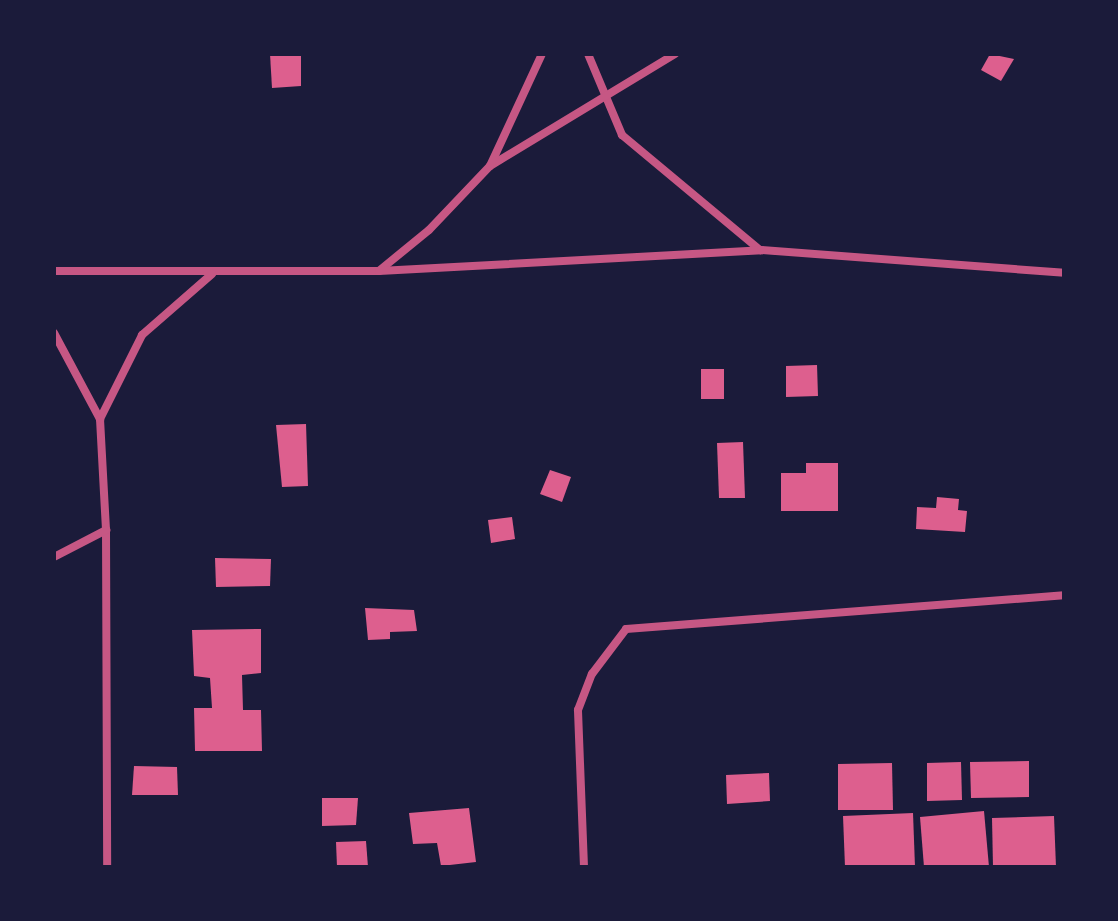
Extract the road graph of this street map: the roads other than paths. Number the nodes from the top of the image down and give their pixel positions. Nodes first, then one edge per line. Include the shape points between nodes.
1 (542, 54) edge
2 (588, 54) edge
3 (675, 54) edge
4 (603, 98) junction
5 (490, 166) junction
6 (761, 250) junction
7 (54, 271) edge
8 (379, 271) junction
9 (1064, 273) edge
10 (212, 274) junction
11 (54, 333) edge
12 (100, 419) junction
13 (106, 530) junction
14 (54, 557) edge
15 (1064, 595) edge
16 (107, 867) edge
17 (584, 867) edge

1 - 5 street
2 - 4 street
3 - 4 street
4 - 5 street
4 - 6 street via 622,135
5 - 8 street via 429,230
6 - 8 street
6 - 9 street
7 - 10 street
8 - 10 street
10 - 12 street via 142,335
11 - 12 street
12 - 13 street
13 - 14 street
13 - 16 street
15 - 17 street via 626,629 592,674 578,710

